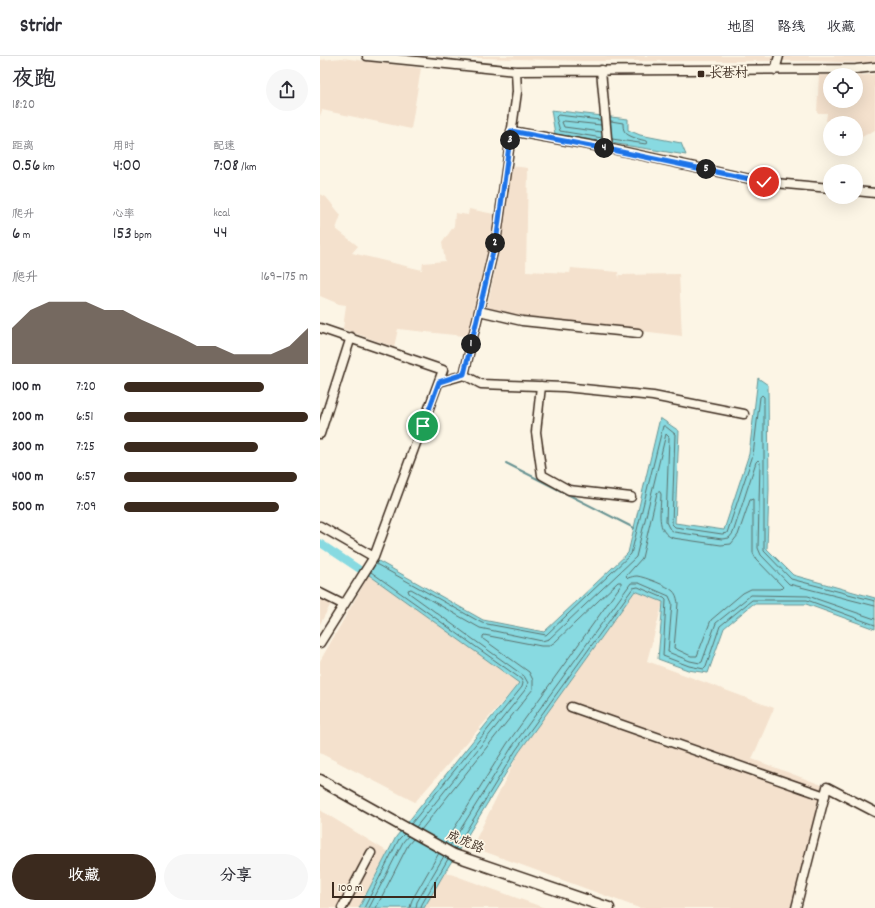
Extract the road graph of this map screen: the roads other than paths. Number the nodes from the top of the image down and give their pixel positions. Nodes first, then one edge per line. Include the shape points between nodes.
1 (368, 56) edge
2 (779, 56) edge
3 (875, 67) edge
4 (601, 70) junction
5 (775, 70) junction
6 (516, 71) junction
7 (511, 131) junction
8 (608, 149) junction
9 (823, 187) edge
10 (863, 191) edge
11 (875, 192) edge
12 (479, 311) junction
13 (320, 328) edge
14 (638, 333) dead end
15 (351, 338) junction
16 (464, 374) junction
17 (439, 382) junction
18 (541, 386) junction
19 (744, 414) dead end
20 (320, 434) edge
21 (631, 497) dead end
22 (320, 526) edge
23 (374, 557) junction
24 (320, 593) edge
25 (344, 605) junction
26 (320, 642) edge
27 (571, 708) dead end
28 (320, 780) edge
29 (825, 796) junction
30 (875, 812) edge
31 (371, 853) dead end
32 (342, 908) edge
33 (610, 908) edge
34 (796, 908) edge

1 - 6 street
2 - 5 street
3 - 5 street
4 - 5 street
4 - 6 street
4 - 8 street
6 - 7 street via 517,92
7 - 8 street
7 - 12 street via 497,235
8 - 9 street via 764,182
10 - 11 street
12 - 14 street via 522,321
12 - 16 street
13 - 15 street
15 - 17 street via 443,370
15 - 20 street
16 - 17 street
16 - 18 street via 481,384
17 - 23 street
18 - 19 street via 653,396
18 - 21 street via 536,432 542,475 569,490
22 - 23 street
23 - 25 street
24 - 25 street
25 - 26 street
27 - 29 street
28 - 33 street, 成虎路 via 454,855
29 - 30 street via 827,787
29 - 34 street
31 - 32 street

